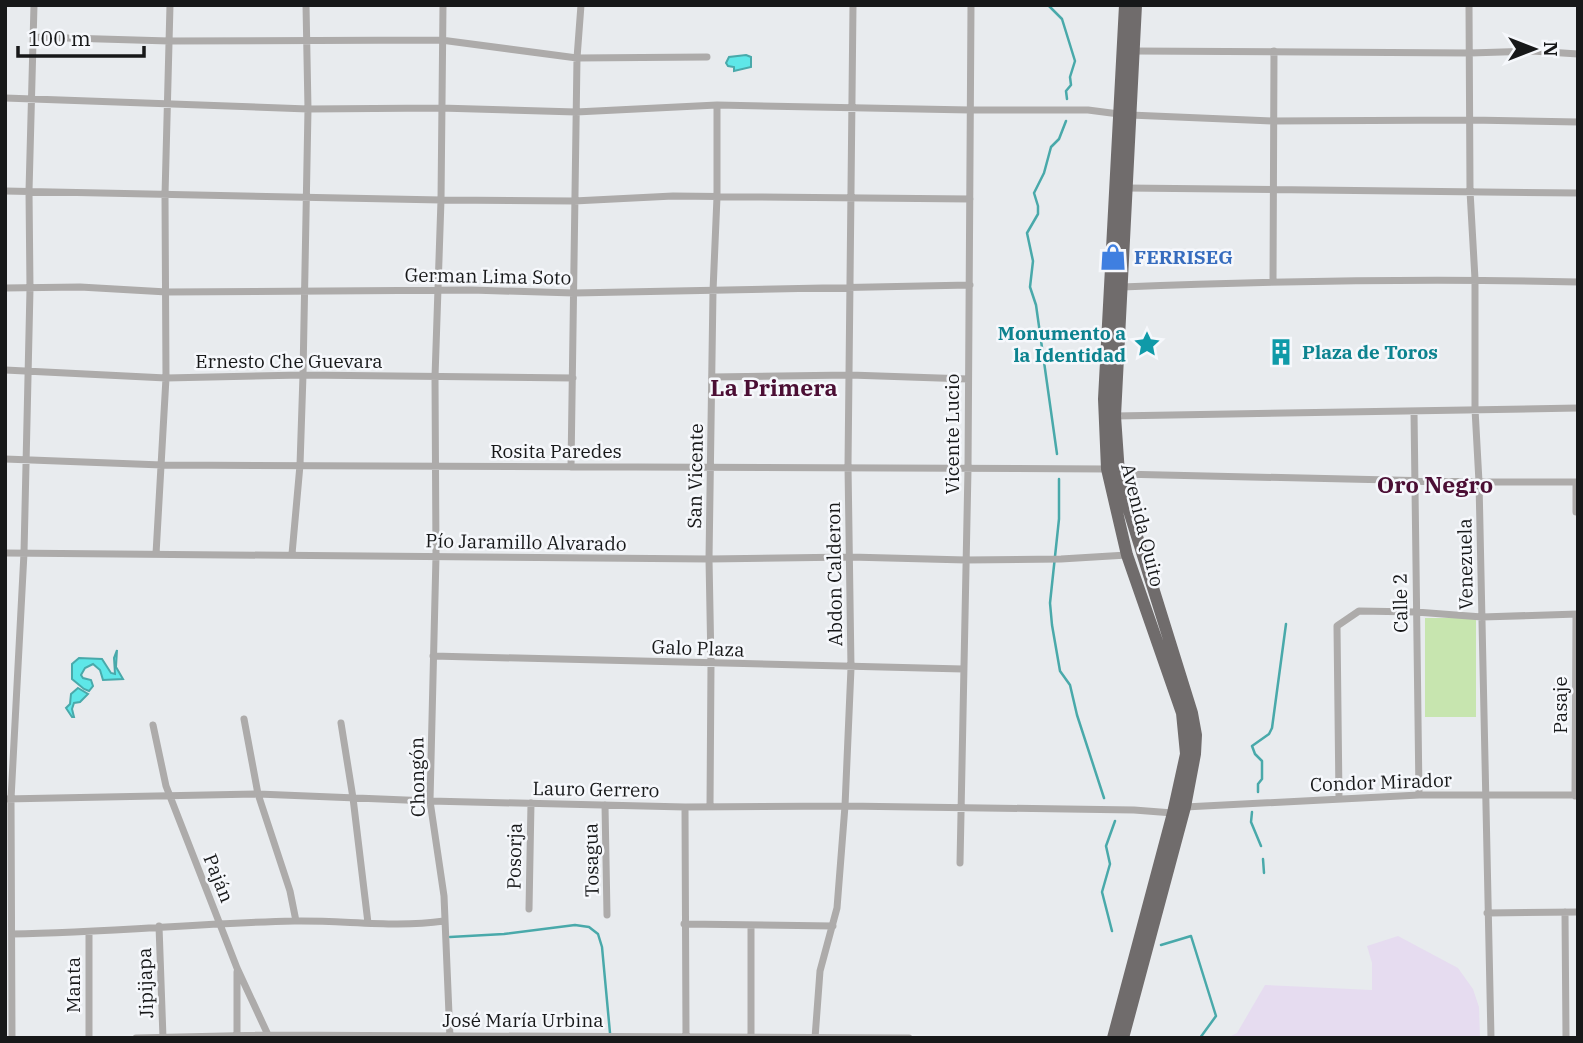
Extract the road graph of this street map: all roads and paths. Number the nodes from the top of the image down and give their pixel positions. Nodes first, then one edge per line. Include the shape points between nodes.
1 (34, 5) edge
2 (170, 5) edge
3 (306, 5) edge
4 (443, 5) edge
5 (581, 5) edge
6 (853, 5) edge
7 (971, 5) edge
8 (1125, 5) edge
9 (1136, 5) edge
10 (1469, 5) edge
11 (33, 37) junction
12 (441, 40) junction
13 (169, 41) junction
14 (307, 42) junction
15 (1134, 51) junction
16 (1274, 51) junction
17 (1470, 53) junction
18 (1578, 54) edge
19 (707, 57) dead end
20 (578, 58) junction
21 (5, 98) edge
22 (30, 98) junction
23 (168, 103) junction
24 (716, 105) junction
25 (308, 108) junction
26 (440, 108) junction
27 (854, 108) junction
28 (970, 110) junction
29 (576, 112) junction
30 (1124, 114) junction
31 (1470, 120) junction
32 (1272, 121) junction
33 (1578, 122) edge
34 (1125, 188) junction
35 (1272, 190) junction
36 (5, 191) edge
37 (29, 191) junction
38 (1470, 191) junction
39 (1578, 193) edge
40 (165, 195) junction
41 (717, 197) junction
42 (306, 198) junction
43 (853, 199) junction
44 (970, 199) junction
45 (441, 200) junction
46 (574, 201) junction
47 (1475, 279) junction
48 (1273, 282) junction
49 (1578, 282) edge
50 (970, 285) junction
51 (851, 286) junction
52 (1122, 287) junction
53 (5, 288) edge
54 (30, 289) junction
55 (303, 289) junction
56 (439, 290) junction
57 (713, 291) junction
58 (167, 292) junction
59 (574, 293) junction
60 (5, 370) edge
61 (29, 371) junction
62 (303, 375) junction
63 (849, 375) junction
64 (435, 376) junction
65 (712, 377) junction
66 (166, 378) junction
67 (573, 378) junction
68 (968, 379) junction
69 (1578, 408) edge
70 (1475, 409) junction
71 (1414, 411) junction
72 (1115, 416) junction
73 (5, 459) edge
74 (25, 461) junction
75 (162, 465) junction
76 (300, 465) junction
77 (434, 466) junction
78 (711, 466) junction
79 (848, 466) junction
80 (571, 467) junction
81 (968, 469) junction
82 (1113, 471) junction
83 (1414, 479) junction
84 (1479, 482) junction
85 (1577, 482) edge
86 (1576, 512) dead end
87 (5, 553) edge
88 (24, 553) junction
89 (156, 554) junction
90 (292, 554) junction
91 (1126, 555) junction
92 (436, 556) junction
93 (850, 558) junction
94 (709, 559) junction
95 (966, 560) junction
96 (1416, 612) junction
97 (1577, 615) edge
98 (1482, 617) junction
99 (433, 656) junction
100 (712, 664) junction
101 (851, 668) junction
102 (963, 669) junction
103 (244, 719) dead end
104 (341, 723) dead end
105 (153, 725) dead end
106 (258, 794) junction
107 (170, 795) junction
108 (1419, 795) junction
109 (1485, 795) junction
110 (1576, 795) edge
111 (353, 798) junction
112 (8, 799) edge
113 (1339, 799) junction
114 (430, 801) junction
115 (531, 803) junction
116 (605, 805) junction
117 (710, 806) junction
118 (845, 806) junction
119 (685, 807) junction
120 (1185, 807) junction
121 (960, 809) junction
122 (1173, 813) junction
123 (960, 863) dead end
124 (529, 909) dead end
125 (1565, 912) junction
126 (1578, 912) edge
127 (1487, 913) junction
128 (607, 915) dead end
129 (296, 921) junction
130 (444, 921) junction
131 (368, 923) junction
132 (684, 924) junction
133 (221, 925) junction
134 (159, 926) junction
135 (751, 926) junction
136 (833, 926) junction
137 (89, 933) junction
138 (12, 934) junction
139 (237, 968) junction
140 (269, 1036) edge
141 (686, 1036) edge
142 (751, 1036) edge
143 (163, 1037) edge
144 (237, 1037) edge
145 (450, 1037) edge
146 (815, 1037) edge
147 (12, 1038) edge
148 (89, 1038) edge
149 (136, 1038) edge
150 (898, 1038) edge
151 (909, 1038) edge
152 (1113, 1038) edge
153 (1123, 1038) edge
154 (1491, 1038) edge
155 (1566, 1038) edge

1 - 11 street
2 - 13 street
3 - 14 street
4 - 12 street, Chongón
5 - 20 street
6 - 27 street, Abdon Calderon
7 - 28 street, Vicente Lucio
8 - 30 highway, Avenida Quito
9 - 15 highway, Avenida Quito
10 - 17 street, Venezuela
11 - 13 street
11 - 22 street
12 - 14 street
12 - 20 street
12 - 26 street, Chongón
13 - 14 street
13 - 23 street
14 - 25 street
15 - 16 street
15 - 30 highway, Avenida Quito
16 - 17 street
16 - 32 street
17 - 18 street
17 - 31 street, Venezuela
19 - 20 street
20 - 29 street
21 - 22 street
22 - 23 street
22 - 37 street
23 - 25 street
23 - 40 street
24 - 27 street
24 - 29 street
24 - 41 street, San Vicente
25 - 26 street
25 - 42 street
26 - 29 street
26 - 45 street, Chongón
27 - 28 street
27 - 43 street, Abdon Calderon
28 - 30 street
28 - 44 street, Vicente Lucio
29 - 46 street
30 - 32 street
30 - 34 highway, Avenida Quito
30 - 82 highway, Avenida Quito via 1104,399
31 - 32 street
31 - 33 street
31 - 38 street, Venezuela
32 - 35 street
34 - 35 street
34 - 52 highway, Avenida Quito
35 - 38 street
35 - 48 street
36 - 37 street
37 - 40 street
37 - 54 street
38 - 39 street
38 - 47 street, Venezuela
40 - 42 street
40 - 58 street
41 - 43 street
41 - 46 street
41 - 57 street, San Vicente
42 - 45 street
42 - 55 street
43 - 44 street
43 - 51 street, Abdon Calderon
44 - 50 street, Vicente Lucio
45 - 46 street
45 - 56 street, Chongón
46 - 59 street
47 - 48 street
47 - 49 street
47 - 70 street, Venezuela
48 - 52 street
50 - 51 street, German Lima Soto
50 - 68 street, Vicente Lucio
51 - 57 street, German Lima Soto
51 - 63 street, Abdon Calderon
52 - 72 highway, Avenida Quito
53 - 54 street, German Lima Soto
54 - 58 street, German Lima Soto
54 - 61 street
55 - 56 street, German Lima Soto
55 - 58 street, German Lima Soto
55 - 62 street
56 - 59 street, German Lima Soto
56 - 64 street, Chongón
57 - 59 street, German Lima Soto
57 - 65 street, San Vicente
58 - 66 street
59 - 67 street
60 - 61 street, Ernesto Che Guevara
61 - 66 street, Ernesto Che Guevara
61 - 74 street
62 - 64 street, Ernesto Che Guevara
62 - 66 street, Ernesto Che Guevara
62 - 76 street
63 - 65 street
63 - 68 street
63 - 79 street, Abdon Calderon
64 - 67 street, Ernesto Che Guevara
64 - 77 street, Chongón
65 - 78 street, San Vicente
66 - 75 street
67 - 80 street
68 - 81 street, Vicente Lucio
69 - 70 street
70 - 71 street
70 - 84 street, Venezuela
71 - 72 street
71 - 83 street, Calle 2
72 - 82 highway, Avenida Quito
73 - 74 street, Rosita Paredes
74 - 75 street, Rosita Paredes
74 - 88 street
75 - 76 street, Rosita Paredes
75 - 89 street
76 - 77 street, Rosita Paredes
76 - 90 street
77 - 80 street, Rosita Paredes
77 - 92 street, Chongón
78 - 79 street, Rosita Paredes
78 - 80 street, Rosita Paredes
78 - 94 street, San Vicente
79 - 81 street, Rosita Paredes
79 - 93 street, Abdon Calderon
81 - 82 street, Rosita Paredes
81 - 95 street, Vicente Lucio
82 - 83 street, Rosita Paredes
82 - 91 highway, Avenida Quito
82 - 120 highway, Avenida Quito via 1192,712 1195,754
83 - 84 street, Rosita Paredes
83 - 96 street, Calle 2
84 - 85 street, Rosita Paredes
84 - 98 street, Venezuela
85 - 86 street
87 - 88 street, Pío Jaramillo Alvarado
88 - 89 street, Pío Jaramillo Alvarado
88 - 112 street
89 - 90 street, Pío Jaramillo Alvarado
90 - 92 street, Pío Jaramillo Alvarado
91 - 95 street, Pío Jaramillo Alvarado
91 - 122 highway, Avenida Quito via 1182,713 1186,754
92 - 94 street, Pío Jaramillo Alvarado
92 - 99 street, Chongón
93 - 94 street, Pío Jaramillo Alvarado
93 - 95 street, Pío Jaramillo Alvarado
93 - 101 street, Abdon Calderon
94 - 100 street, San Vicente
95 - 102 street, Vicente Lucio
96 - 98 street
96 - 108 street, Calle 2
96 - 113 street via 1359,611 1337,626
97 - 98 street
97 - 110 street, Pasaje
98 - 109 street, Venezuela
99 - 100 street, Galo Plaza
99 - 114 street, Chongón
100 - 101 street, Galo Plaza
100 - 117 street, San Vicente
101 - 102 street, Galo Plaza
101 - 118 street, Abdon Calderon
102 - 121 street, Vicente Lucio
103 - 106 street
104 - 111 street
105 - 107 street, Paján
106 - 107 street, Lauro Gerrero
106 - 111 street, Lauro Gerrero
106 - 129 street
107 - 112 street, Lauro Gerrero
107 - 133 street, Paján
108 - 109 street, Condor Mirador
108 - 113 street, Condor Mirador
109 - 110 street, Condor Mirador
109 - 127 street, Venezuela
111 - 114 street, Lauro Gerrero
111 - 131 street
112 - 138 street
113 - 120 street, Condor Mirador
114 - 115 street, Lauro Gerrero
114 - 130 street, Chongón
115 - 116 street, Lauro Gerrero
115 - 124 street, Posorja
116 - 119 street, Lauro Gerrero
116 - 128 street, Tosagua
117 - 118 street, Lauro Gerrero
117 - 119 street, Lauro Gerrero
118 - 121 street, Lauro Gerrero
118 - 136 street, Abdon Calderon
119 - 132 street
120 - 122 street
120 - 153 highway, Avenida Quito
121 - 122 street, Lauro Gerrero
121 - 123 street, Vicente Lucio
122 - 152 highway, Avenida Quito
125 - 126 street
125 - 127 street
125 - 155 street
127 - 154 street, Venezuela
129 - 131 street
129 - 133 street
130 - 131 street
130 - 145 street, Chongón
132 - 135 street
132 - 141 street
133 - 134 street
133 - 139 street, Paján
134 - 137 street
134 - 143 street, Jipijapa
135 - 136 street
135 - 142 street
136 - 146 street, Abdon Calderon via 820,971
137 - 138 street
137 - 148 street, Manta
138 - 147 street
139 - 140 street, Paján
139 - 144 street
140 - 144 street, José María Urbina
140 - 145 street, José María Urbina
141 - 142 street, José María Urbina
141 - 145 street, José María Urbina
142 - 146 street, José María Urbina
143 - 144 street, José María Urbina
143 - 149 street, José María Urbina
146 - 150 street, José María Urbina
150 - 151 street, José María Urbina

